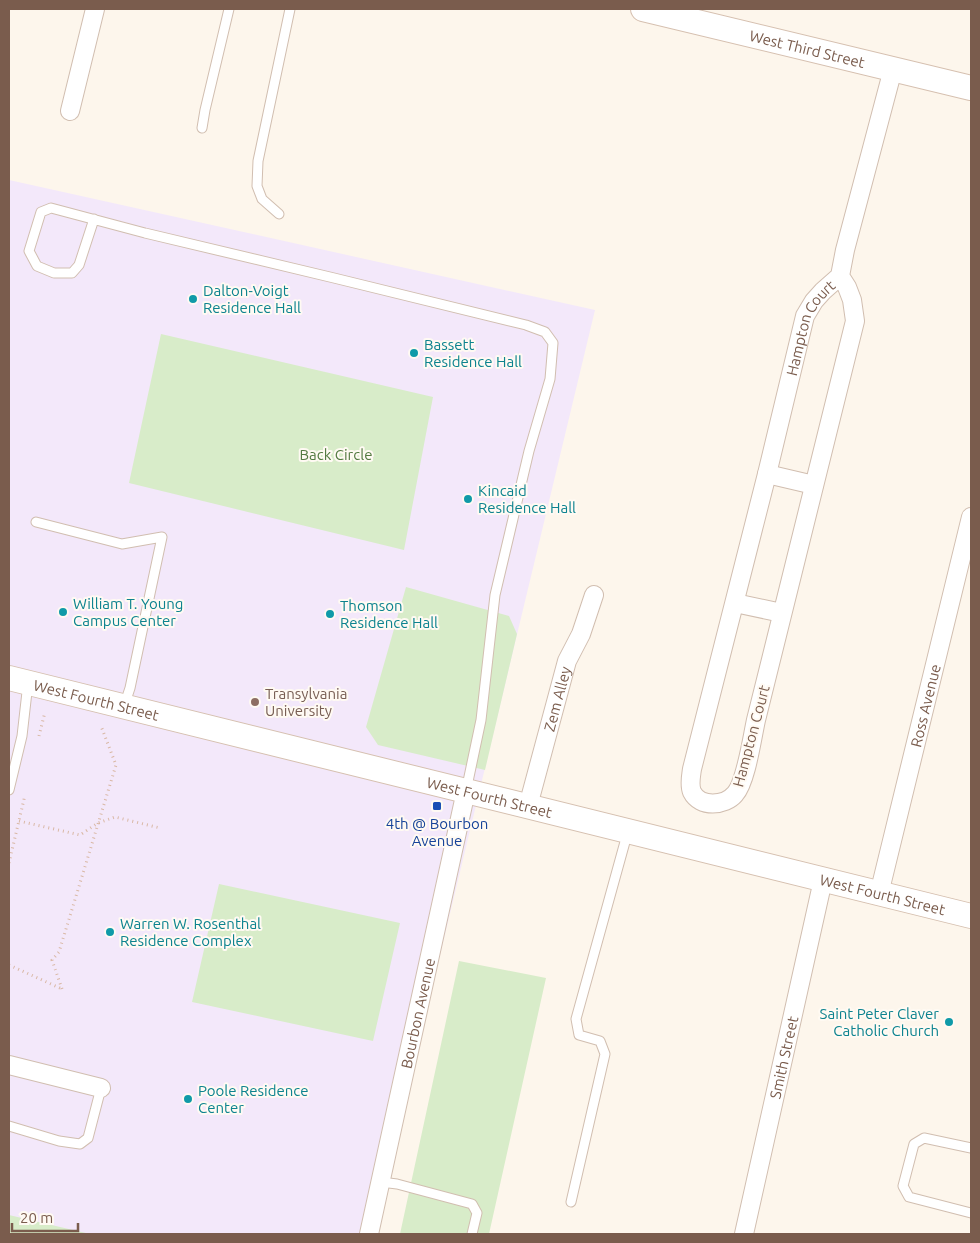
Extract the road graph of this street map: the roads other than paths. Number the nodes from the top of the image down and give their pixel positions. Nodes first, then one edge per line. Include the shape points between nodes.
1 (95, 9) edge
2 (229, 9) edge
3 (290, 9) edge
4 (643, 9) edge
5 (893, 69) junction
6 (971, 88) edge
7 (70, 111) dead end
8 (202, 128) dead end
9 (279, 214) dead end
10 (94, 220) junction
11 (840, 276) junction
12 (767, 474) junction
13 (814, 485) junction
14 (971, 517) edge
15 (36, 522) dead end
16 (594, 594) dead end
17 (735, 603) junction
18 (782, 613) junction
19 (18, 680) edge
20 (124, 706) junction
21 (9, 790) edge
22 (466, 791) junction
23 (528, 806) junction
24 (628, 831) junction
25 (823, 880) junction
26 (880, 894) junction
27 (971, 916) edge
28 (9, 1066) edge
29 (102, 1088) joint
30 (9, 1126) edge
31 (971, 1148) edge
32 (381, 1182) junction
33 (571, 1202) dead end
34 (971, 1213) edge
35 (369, 1234) edge
36 (472, 1234) edge
37 (744, 1234) edge

1 - 7 street
2 - 8 lane
3 - 9 lane via 258,161 257,186 262,199
4 - 5 main road, West Third Street
5 - 6 main road, West Third Street
5 - 11 street, Hampton Court
10 - 10 lane via 51,208 41,212 29,251 37,266 54,272 72,273 80,265
10 - 22 lane via 526,326 545,332 553,343 550,379 529,451 495,595 481,720
11 - 12 street, Hampton Court via 822,290 805,316
11 - 13 street, Hampton Court via 852,300 855,321
12 - 13 street
12 - 17 street, Hampton Court
13 - 18 street, Hampton Court
14 - 26 street, Ross Avenue
15 - 20 lane via 122,544 162,537
16 - 23 street, Zem Alley via 581,634 567,661
17 - 18 street
17 - 18 street, Hampton Court via 690,782 692,792 701,801 709,803 720,804 729,800 740,786
19 - 20 main road, West Fourth Street
19 - 21 lane via 22,736
20 - 22 main road, West Fourth Street
22 - 23 main road, West Fourth Street
22 - 32 street, Bourbon Avenue
23 - 24 main road, West Fourth Street
24 - 25 main road, West Fourth Street
24 - 33 lane via 576,1019 579,1035 600,1041 605,1054
25 - 26 main road, West Fourth Street
25 - 37 street, Smith Street
26 - 27 main road, West Fourth Street
28 - 29 street
29 - 30 lane via 88,1138 80,1144
31 - 34 lane via 924,1138 914,1144 903,1186 909,1197
32 - 35 street, Bourbon Avenue
32 - 36 lane via 472,1204 477,1213

